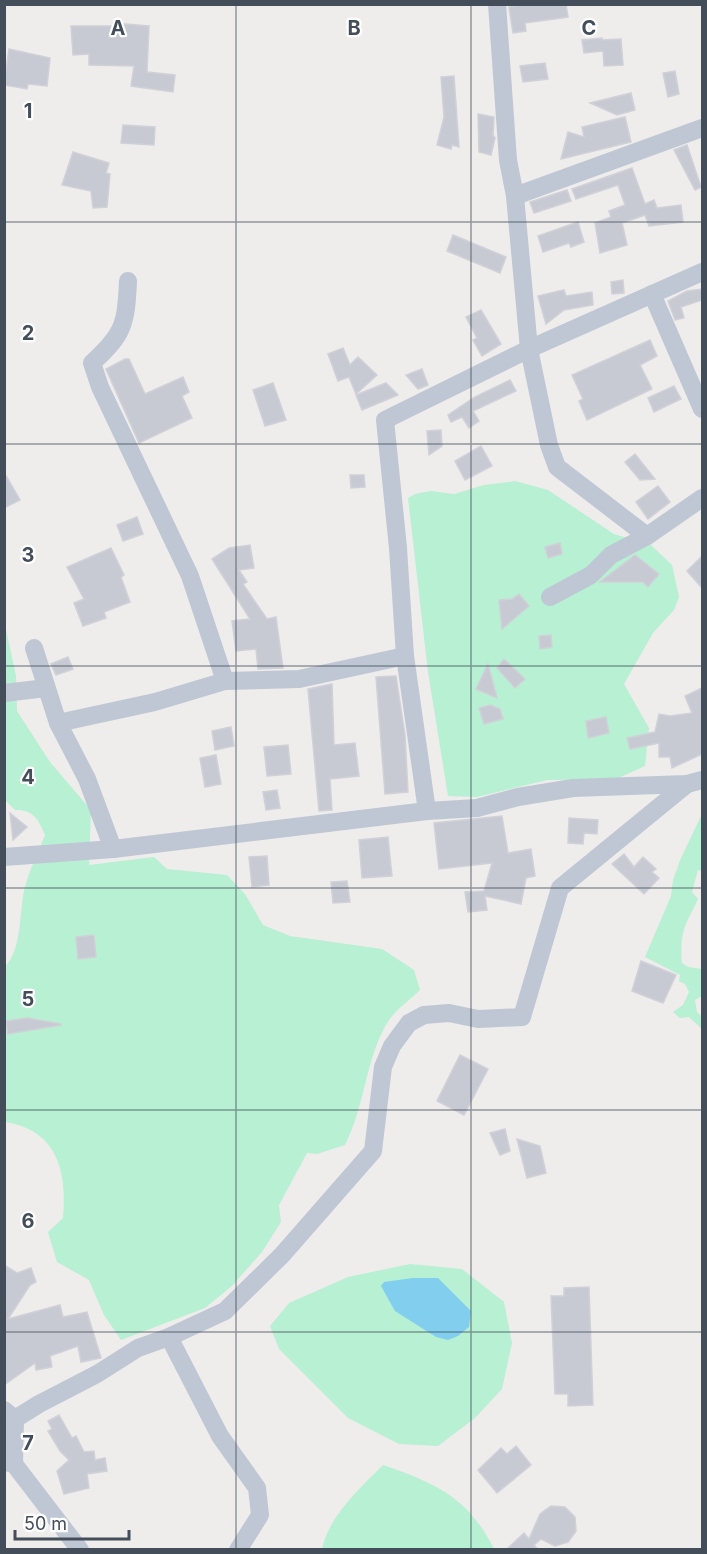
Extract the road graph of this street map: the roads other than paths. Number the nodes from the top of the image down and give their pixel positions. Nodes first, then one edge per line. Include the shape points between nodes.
1 (497, 4) edge
2 (702, 128) edge
3 (515, 196) junction
4 (702, 272) edge
5 (128, 281) dead end
6 (652, 294) junction
7 (529, 349) junction
8 (702, 409) edge
9 (702, 498) edge
10 (647, 536) junction
11 (550, 597) dead end
12 (34, 648) dead end
13 (405, 656) junction
14 (225, 681) junction
15 (46, 688) junction
16 (4, 693) edge
17 (58, 723) junction
18 (695, 782) edge
19 (428, 811) junction
20 (113, 849) junction
21 (4, 857) edge
22 (169, 1337) junction
23 (10, 1414) edge
24 (9, 1463) edge
25 (80, 1550) edge
26 (238, 1550) edge

1 - 3 street via 508,160
2 - 3 street
3 - 7 street
4 - 6 street
5 - 14 street via 127,311 116,341 92,363 190,576
6 - 7 street
6 - 8 street
7 - 10 street via 557,467
7 - 13 street via 385,420
9 - 10 street
10 - 11 street via 612,555 591,575
12 - 15 street
13 - 14 street via 299,679
13 - 19 street
14 - 17 street via 155,702
15 - 16 street
15 - 17 street
17 - 20 street via 87,779
18 - 19 street via 573,788 518,796 477,808
18 - 22 street via 560,888 522,1017 478,1020 449,1013 424,1015 409,1023 383,1067 373,1151 282,1255 225,1311
19 - 20 street
20 - 21 street
22 - 23 street via 138,1348 39,1404
22 - 26 street via 220,1436 257,1488 260,1515
23 - 24 street
24 - 25 street

